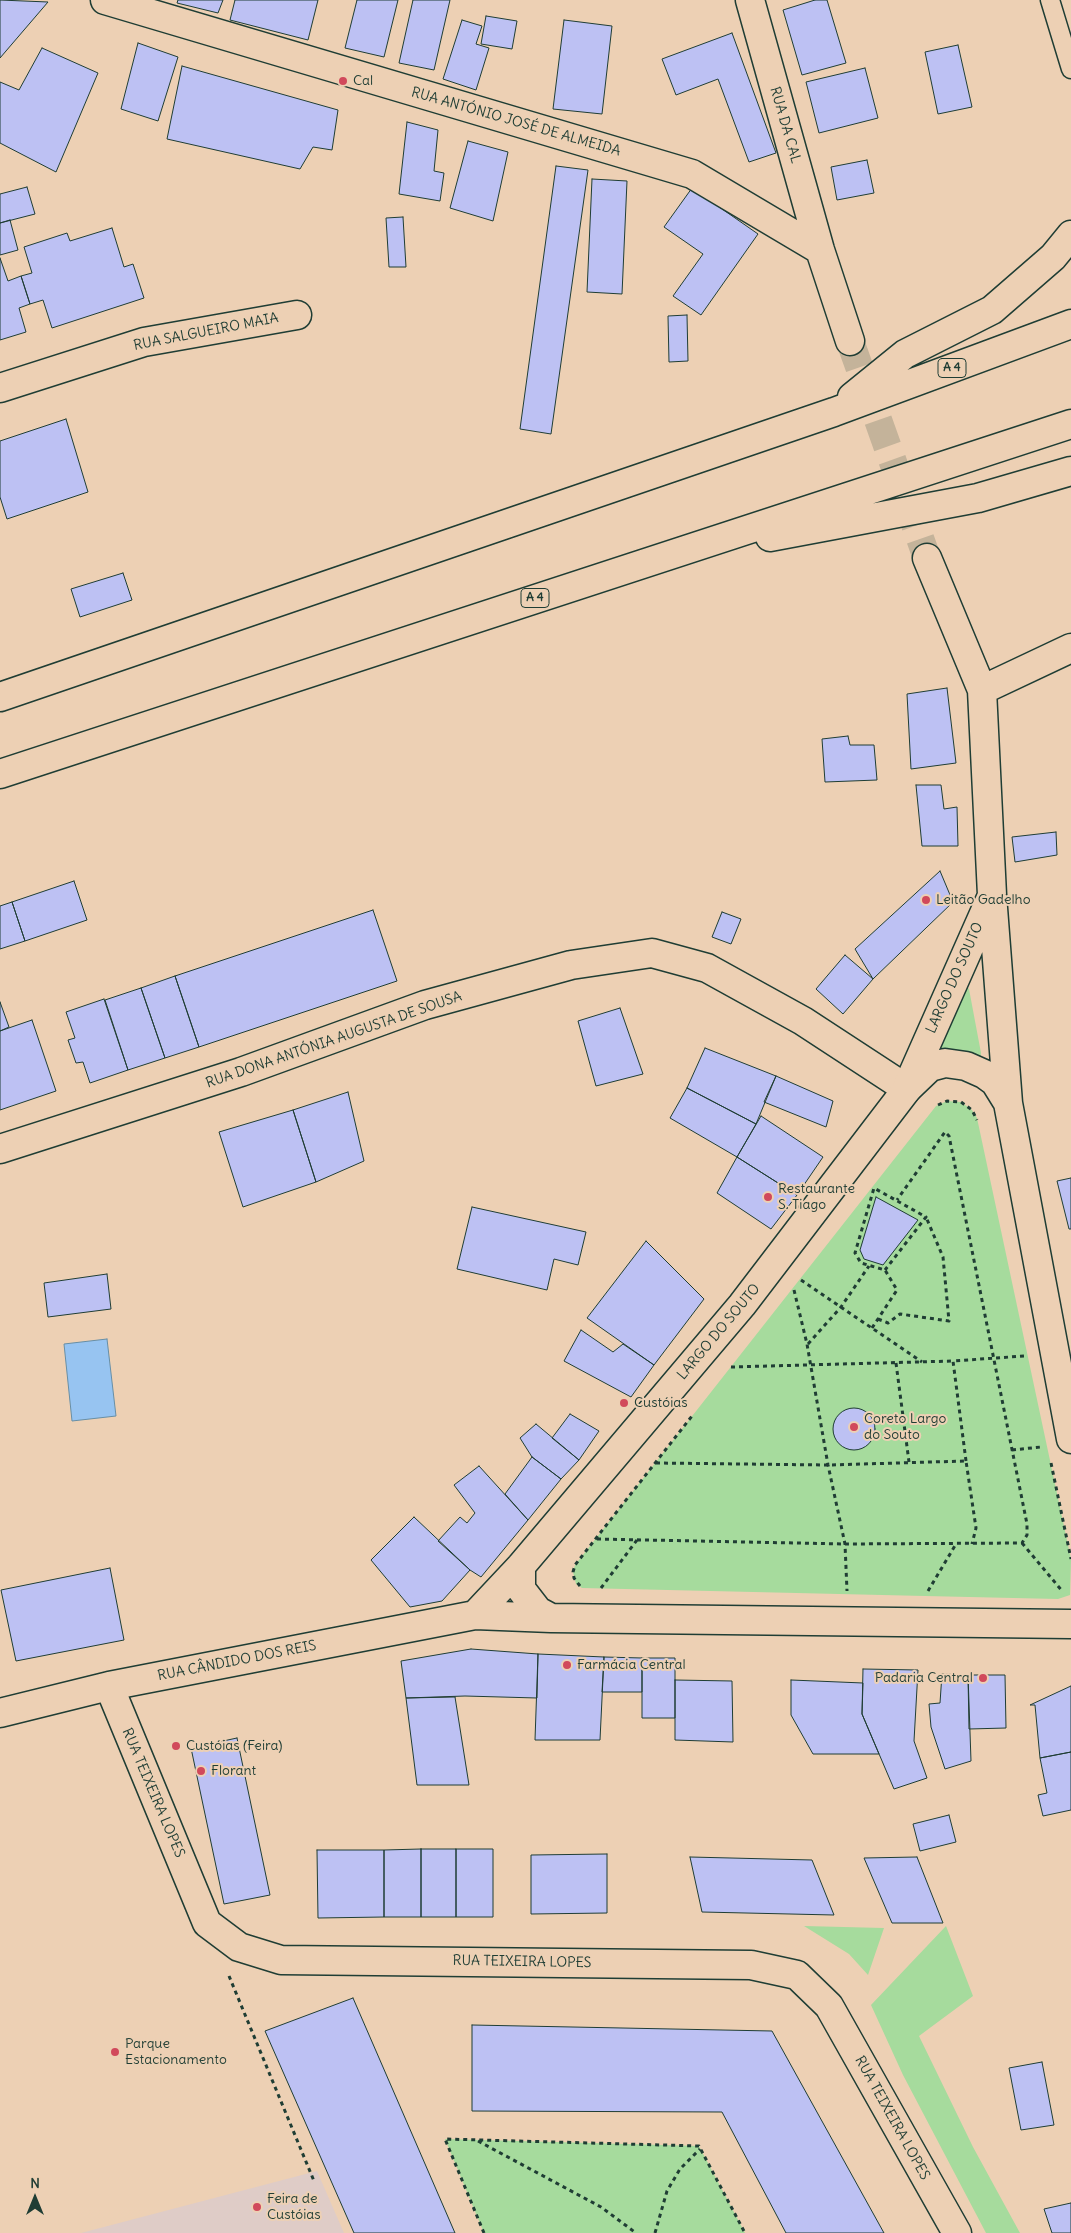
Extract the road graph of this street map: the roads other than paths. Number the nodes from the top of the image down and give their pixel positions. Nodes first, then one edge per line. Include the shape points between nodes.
1 (105, 0) edge
2 (750, 0) edge
3 (1050, 0) edge
4 (1071, 69) edge
5 (1071, 235) edge
6 (820, 250) junction
7 (297, 315) dead end
8 (1071, 324) edge
9 (850, 341) tunnel mouth
10 (0, 388) edge
11 (834, 412) junction
12 (1071, 424) edge
13 (1071, 471) edge
14 (663, 556) junction
15 (927, 558) tunnel mouth
16 (1071, 648) edge
17 (982, 690) junction
18 (0, 697) edge
19 (0, 774) edge
20 (992, 895) junction
21 (907, 1089) junction
22 (1008, 1104) junction
23 (0, 1149) edge
24 (1051, 1353) edge
25 (1059, 1443) edge
26 (521, 1566) junction
27 (475, 1615) junction
28 (551, 1618) junction
29 (1071, 1624) edge
30 (109, 1686) junction
31 (0, 1713) edge
32 (957, 2233) edge

1 - 6 main road, RUA ANTÓNIO JOSÉ DE ALMEIDA via 692,174
2 - 6 main road, RUA DA CAL
3 - 4 lane
5 - 11 main road via 1053,256 992,310 905,354
6 - 9 main road
7 - 10 main road, RUA SALGUEIRO MAIA via 144,342
8 - 11 main road, A 4
11 - 18 main road, A 4
12 - 14 main road, A 4
13 - 14 main road via 978,498
14 - 19 main road, A 4
15 - 17 main road
16 - 17 main road
17 - 20 main road
20 - 21 main road, LARGO DO SOUTO
20 - 22 main road, LARGO DO SOUTO
21 - 22 main road, LARGO DO SOUTO via 930,1067 945,1063 959,1065 984,1074 995,1082
21 - 23 main road, RUA DONA ANTÓNIA AUGUSTA DE SOUSA via 803,1021 707,968 652,953 571,965 425,1005 241,1072
21 - 26 main road, LARGO DO SOUTO via 742,1305
22 - 24 main road, LARGO DO SOUTO
24 - 25 main road, LARGO DO SOUTO
26 - 27 main road, LARGO DO SOUTO
26 - 28 main road via 521,1589 538,1611
27 - 28 main road
27 - 30 main road, RUA CÂNDIDO DOS REIS
28 - 29 main road
30 - 31 main road, RUA CÂNDIDO DOS REIS
30 - 32 main road, RUA TEIXEIRA LOPES via 208,1923 239,1946 281,1960 751,1965 797,1975 829,2006

